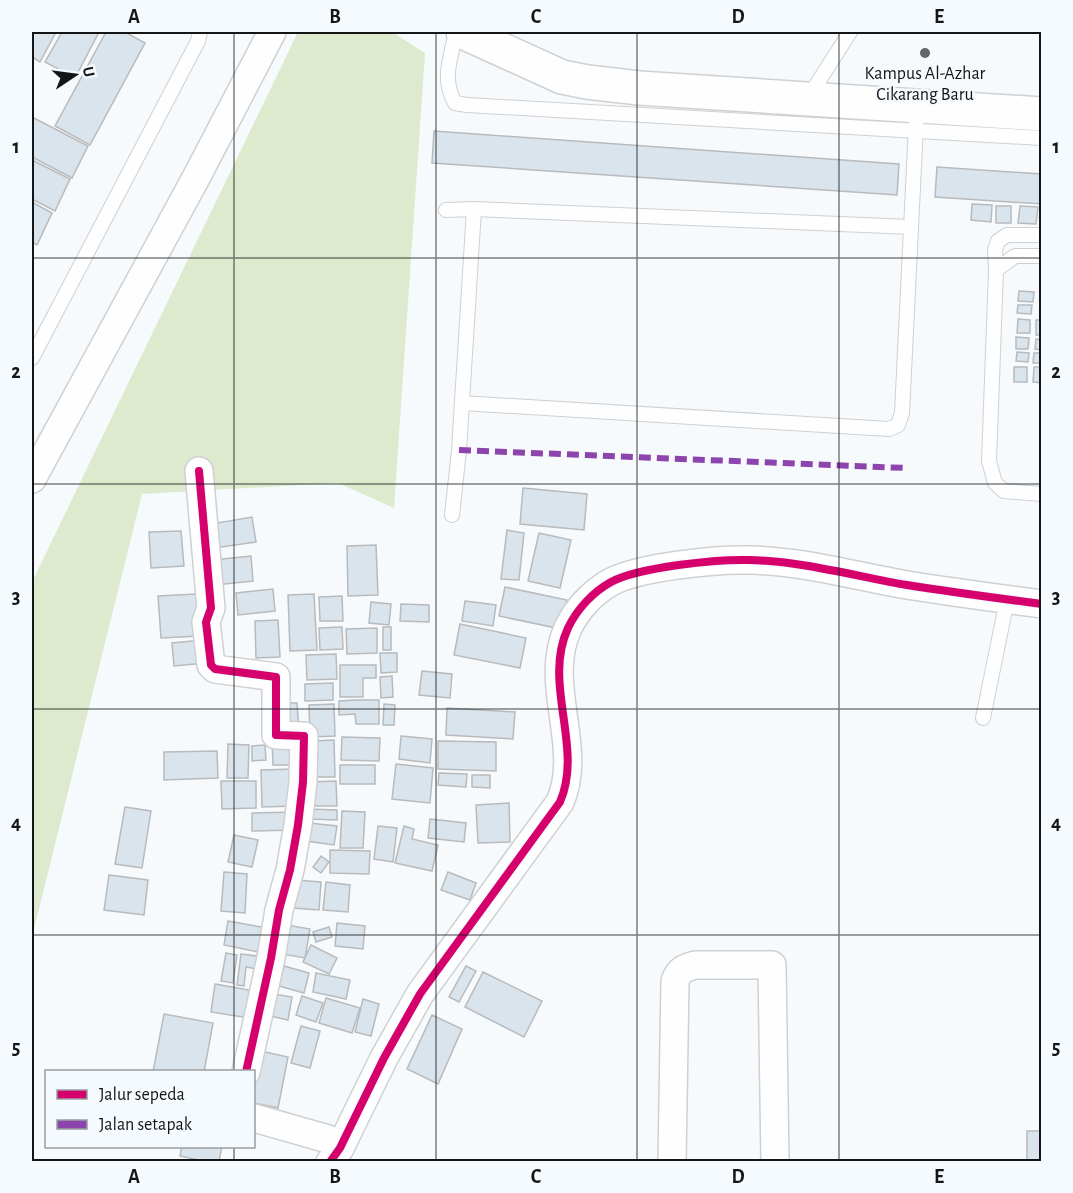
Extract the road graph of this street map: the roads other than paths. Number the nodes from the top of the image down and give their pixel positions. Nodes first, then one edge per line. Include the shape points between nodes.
1 (200, 32) edge
2 (272, 32) edge
3 (456, 32) edge
4 (463, 32) edge
5 (850, 32) edge
6 (807, 98) junction
7 (1041, 114) edge
8 (916, 117) junction
9 (1041, 138) edge
10 (474, 209) junction
11 (446, 210) dead end
12 (911, 227) junction
13 (1041, 235) edge
14 (1041, 256) edge
15 (996, 270) junction
16 (32, 358) edge
17 (462, 403) junction
18 (38, 450) edge
19 (199, 471) dead end
20 (32, 479) edge
21 (1041, 494) edge
22 (452, 514) dead end
23 (1007, 600) junction
24 (1041, 604) edge
25 (983, 718) dead end
26 (246, 1070) edge
27 (255, 1118) edge
28 (335, 1155) edge
29 (672, 1161) edge
30 (775, 1161) edge

1 - 16 lane
2 - 18 street via 191,186
3 - 8 lane via 446,81 455,103
4 - 6 street via 562,77 587,82
5 - 6 lane
6 - 8 street
7 - 8 street
8 - 9 lane
8 - 12 lane
10 - 11 lane
10 - 12 lane
10 - 17 lane
12 - 17 lane via 902,413 898,425 889,429
13 - 15 lane via 1007,235 998,241
14 - 15 lane via 1015,256
15 - 21 lane via 989,461 995,483 1004,491
17 - 22 lane
18 - 20 street
19 - 26 street via 211,608 206,622 211,665 215,669 276,677 276,735 304,736 298,825
23 - 24 street
23 - 25 lane
23 - 28 street via 750,560 665,568 613,581 593,595 568,627 560,656 568,777 560,802 420,993
27 - 28 street via 328,1139
29 - 30 street via 678,973 695,966 772,965

